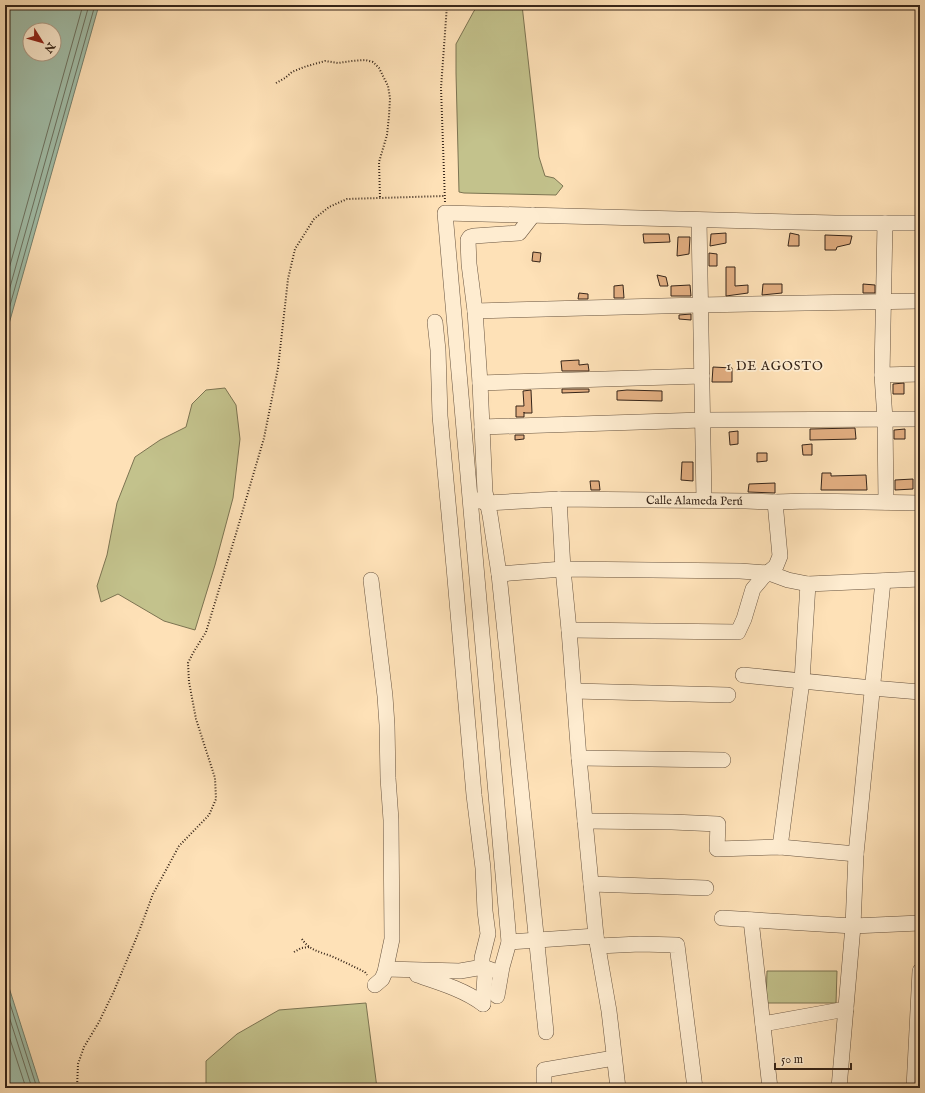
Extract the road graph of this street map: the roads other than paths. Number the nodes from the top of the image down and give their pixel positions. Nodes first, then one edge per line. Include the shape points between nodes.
1 (533, 215) junction
2 (699, 220) junction
3 (885, 223) junction
4 (920, 223) edge
5 (883, 301) junction
6 (920, 301) edge
7 (700, 305) junction
8 (475, 311) junction
9 (435, 322) dead end
10 (920, 374) edge
11 (882, 375) junction
12 (702, 376) junction
13 (480, 383) junction
14 (920, 419) edge
15 (702, 420) junction
16 (885, 420) junction
17 (482, 427) junction
18 (469, 498) junction
19 (559, 499) junction
20 (704, 500) junction
21 (775, 502) junction
22 (886, 502) junction
23 (487, 503) junction
24 (920, 503) edge
25 (563, 569) junction
26 (769, 573) junction
27 (499, 574) junction
28 (920, 579) edge
29 (371, 580) dead end
30 (883, 581) junction
31 (808, 584) junction
32 (569, 630) junction
33 (742, 675) dead end
34 (802, 681) junction
35 (872, 688) junction
36 (574, 691) junction
37 (920, 692) edge
38 (728, 695) dead end
39 (579, 758) junction
40 (723, 760) dead end
41 (585, 822) junction
42 (780, 847) junction
43 (856, 854) junction
44 (591, 884) junction
45 (706, 888) dead end
46 (722, 918) dead end
47 (751, 920) junction
48 (920, 923) edge
49 (853, 926) junction
50 (536, 940) junction
51 (597, 941) junction
52 (509, 942) junction
53 (483, 967) junction
54 (393, 969) junction
55 (920, 971) edge
56 (501, 973) junction
57 (376, 985) road end
58 (497, 996) dead end
59 (846, 1009) junction
60 (763, 1024) junction
61 (546, 1032) dead end
62 (614, 1058) junction
63 (544, 1088) edge
64 (618, 1088) edge
65 (695, 1088) edge
66 (770, 1088) edge
67 (839, 1088) edge
68 (914, 1088) edge

1 - 2 street
1 - 8 street via 519,233 474,236 468,240
1 - 18 street via 445,213
2 - 3 street
2 - 7 street
3 - 4 street
3 - 5 street
5 - 6 street
5 - 7 street
5 - 11 street
7 - 8 street
7 - 12 street
8 - 13 street
9 - 53 street via 440,416 488,934 482,958
10 - 11 street
11 - 16 street
12 - 13 street
12 - 15 street
13 - 17 street
14 - 16 street
15 - 16 street
15 - 17 street
15 - 20 street
16 - 22 street
17 - 23 street
18 - 23 street, Calle Alameda Perú
18 - 52 street
19 - 20 street, Calle Alameda Perú
19 - 23 street, Calle Alameda Perú
19 - 25 street
20 - 21 street, Calle Alameda Perú
21 - 22 street, Calle Alameda Perú
21 - 26 street via 780,556 776,566
22 - 24 street, Calle Alameda Perú
23 - 27 street
25 - 26 street
25 - 27 street
25 - 32 street
26 - 31 street
26 - 32 street via 753,589 738,632
27 - 50 street
28 - 30 street
29 - 54 street via 387,726
30 - 31 street
30 - 35 street
31 - 34 street
32 - 36 street
33 - 34 street
34 - 35 street
34 - 42 street
35 - 37 street
35 - 43 street
36 - 38 street
36 - 39 street
39 - 40 street
39 - 41 street
41 - 42 street via 718,824 717,848
41 - 44 street
42 - 43 street
43 - 49 street
44 - 45 street
44 - 51 street
46 - 47 street
47 - 49 street
47 - 60 street
48 - 49 street
49 - 59 street
50 - 51 street
50 - 52 street
50 - 61 street
51 - 62 street
51 - 65 street via 677,945
52 - 56 street
53 - 54 street via 460,971
53 - 54 street via 483,1004 470,995 432,979
53 - 56 street
54 - 57 street
55 - 68 street
56 - 58 street
59 - 60 street
59 - 67 street
60 - 66 street
62 - 63 street via 544,1070
62 - 64 street

